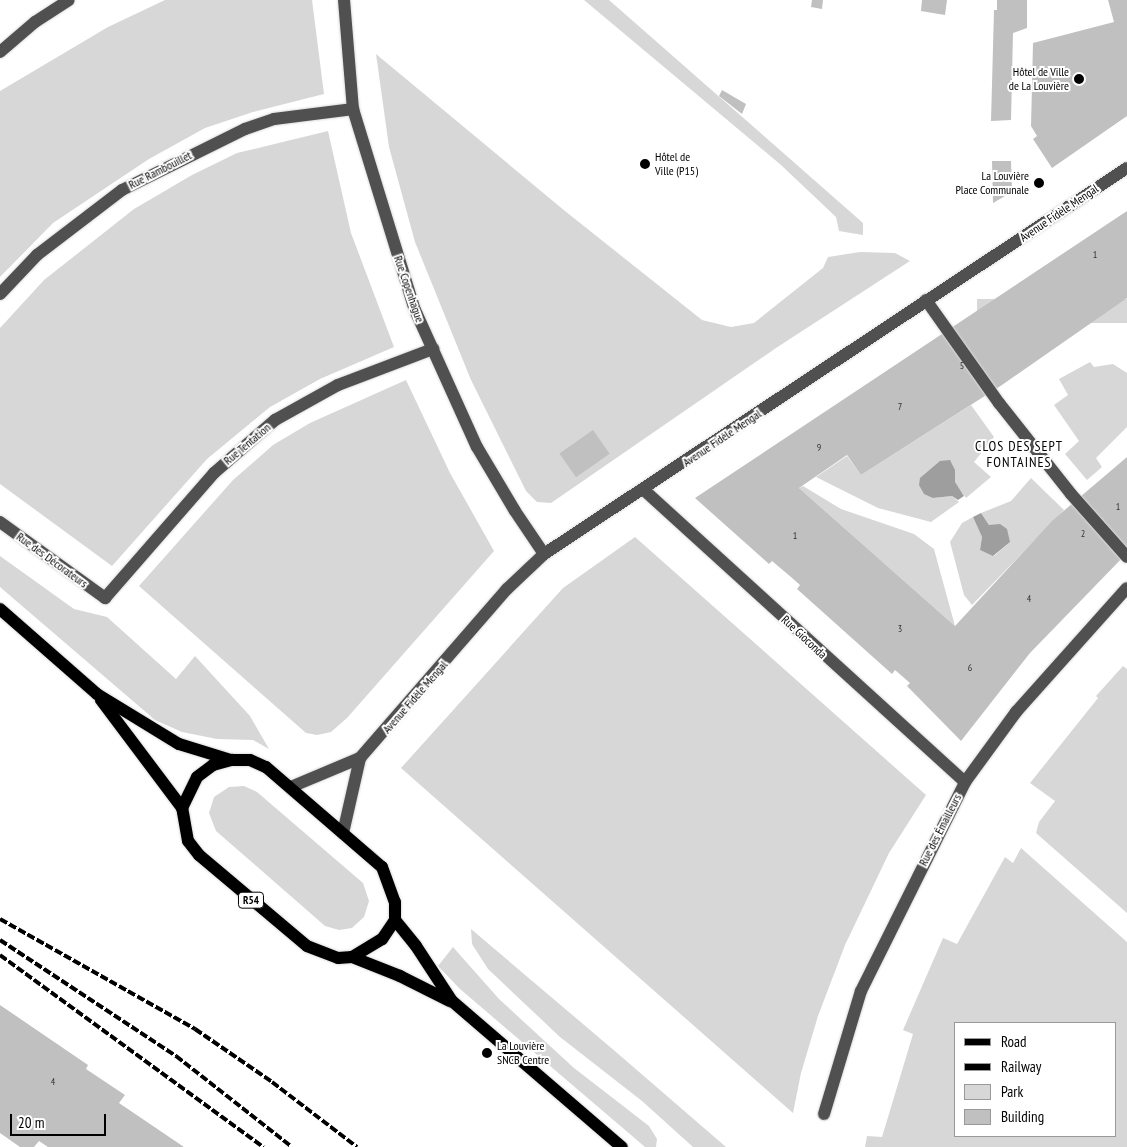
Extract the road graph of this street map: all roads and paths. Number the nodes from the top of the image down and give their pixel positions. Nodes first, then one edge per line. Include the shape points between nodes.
1 (69, 0) edge
2 (344, 0) edge
3 (0, 52) edge
4 (353, 109) junction
5 (1127, 168) edge
6 (0, 294) edge
7 (926, 300) junction
8 (433, 349) junction
9 (644, 490) junction
10 (0, 522) edge
11 (544, 554) junction
12 (1127, 557) edge
13 (1127, 588) edge
14 (105, 598) joint
15 (0, 609) edge
16 (97, 694) junction
17 (360, 758) junction
18 (232, 760) junction
19 (965, 782) junction
20 (291, 787) junction
21 (182, 808) junction
22 (342, 833) junction
23 (395, 920) junction
24 (352, 957) junction
25 (452, 1002) junction
26 (824, 1114) dead end
27 (622, 1147) edge

1 - 3 street via 35,22
2 - 4 street, Rue Copenhague
4 - 6 street, Rue Rambouillet via 274,119 245,129 122,190 36,255
4 - 8 street, Rue Copenhague via 415,310
5 - 7 street, Avenue Fidèle Mengal
7 - 9 street, Avenue Fidèle Mengal
7 - 12 street via 998,403
8 - 11 street, Rue Copenhague via 477,446 514,512
8 - 14 street, Rue Tentation via 338,385 268,426 214,473
9 - 11 street, Avenue Fidèle Mengal
9 - 19 street, Rue Gioconda
10 - 14 street, Rue des Décorateurs
11 - 17 street, Avenue Fidèle Mengal via 507,589
13 - 19 street, Rue des Émailleurs via 1016,712
15 - 16 main road, R54
16 - 18 main road, R54 via 179,744
16 - 21 main road, R54
17 - 20 street, Avenue Fidèle Mengal
17 - 22 street, Avenue Fidèle Mengal
18 - 20 main road, R54 via 250,760 266,767
18 - 21 main road, R54 via 213,765 197,777
19 - 26 street, Rue des Émailleurs via 861,991
20 - 22 main road, R54
21 - 24 main road, R54 via 188,841 199,855 306,946 338,958
22 - 23 main road, R54 via 382,867 395,902
23 - 24 main road via 382,939
23 - 25 main road, R54
24 - 25 main road, R54
25 - 27 main road, R54

